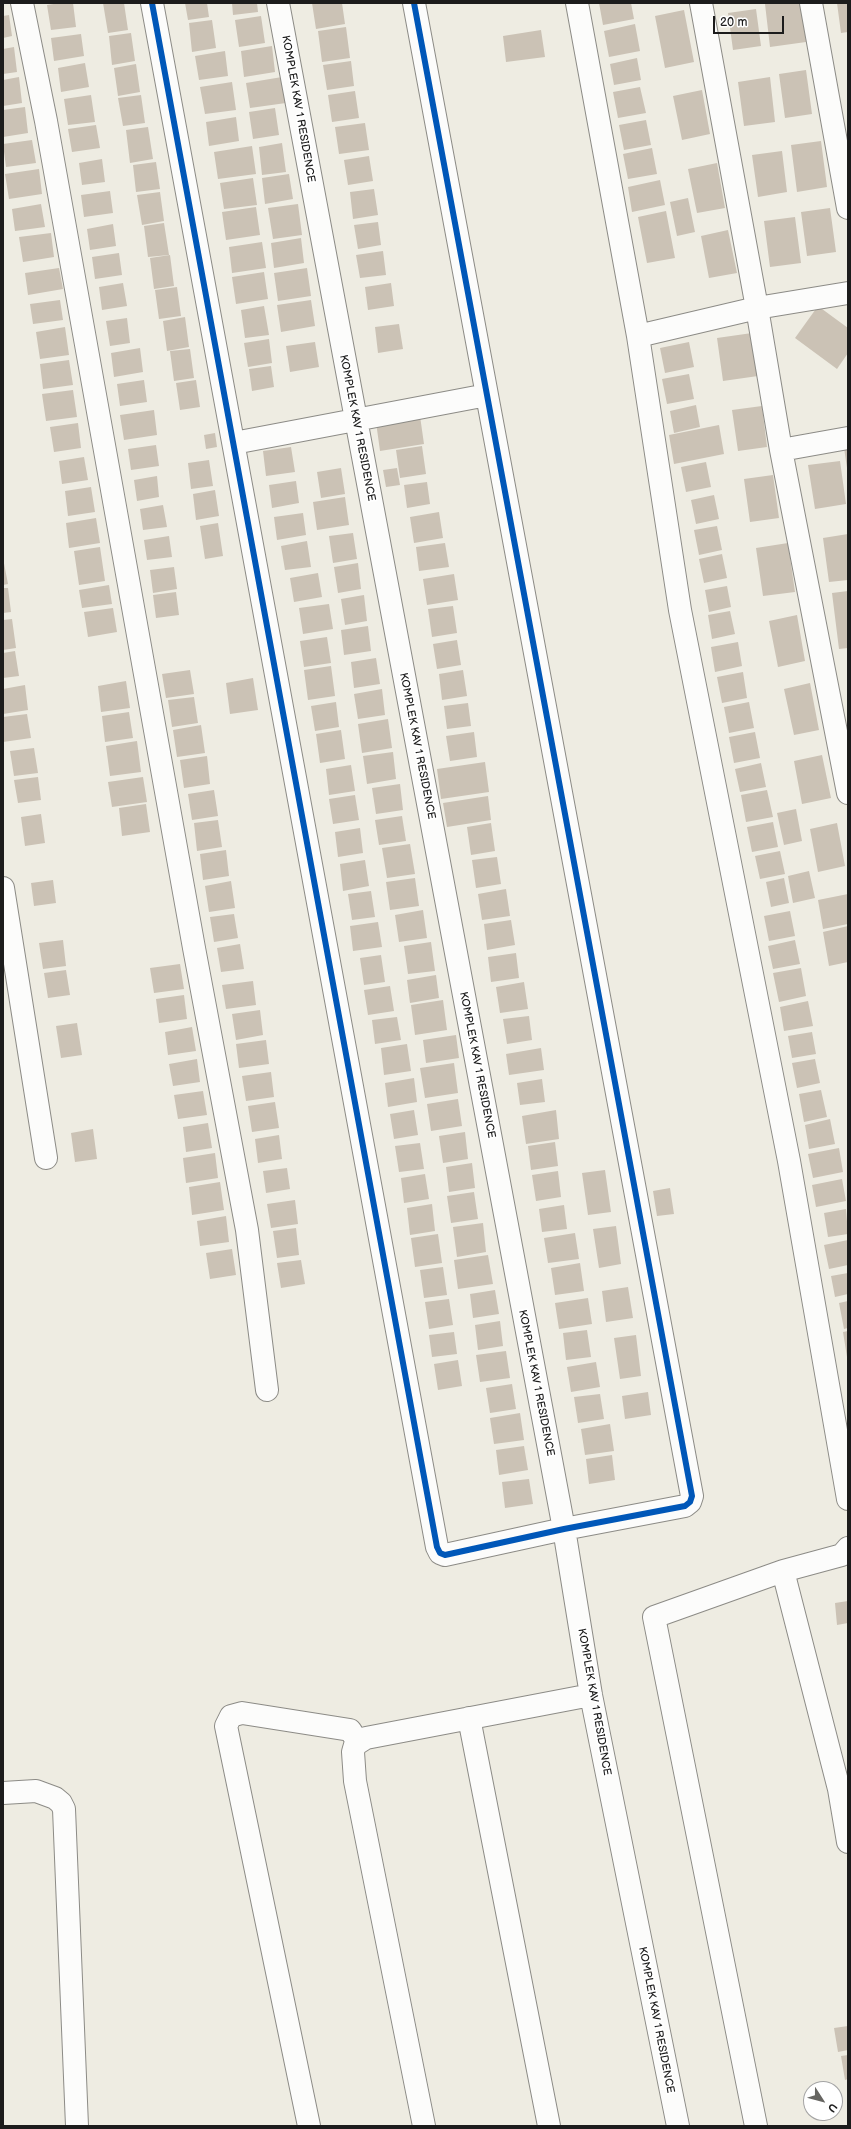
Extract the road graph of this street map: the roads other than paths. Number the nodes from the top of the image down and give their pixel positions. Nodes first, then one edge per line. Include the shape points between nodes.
1 (22, 3) edge
2 (152, 3) edge
3 (278, 3) edge
4 (414, 3) edge
5 (577, 3) edge
6 (701, 3) edge
7 (811, 3) edge
8 (848, 208) edge
9 (848, 293) edge
10 (757, 308) junction
11 (638, 336) junction
12 (487, 395) junction
13 (355, 421) junction
14 (848, 438) edge
15 (234, 443) junction
16 (781, 450) junction
17 (848, 793) edge
18 (3, 888) edge
19 (46, 1158) dead end
20 (267, 1390) dead end
21 (848, 1500) edge
22 (564, 1529) junction
23 (848, 1548) edge
24 (783, 1571) junction
25 (591, 1694) junction
26 (469, 1718) junction
27 (358, 1742) junction
28 (3, 1793) edge
29 (848, 1842) edge
30 (77, 2126) edge
31 (309, 2126) edge
32 (424, 2126) edge
33 (548, 2126) edge
34 (678, 2126) edge
35 (756, 2126) edge

1 - 20 street via 49,137 247,1230
2 - 15 street
3 - 13 street, KOMPLEK KAV 1 RESIDENCE
4 - 12 street
5 - 11 street
6 - 10 street
7 - 8 street
9 - 10 street
10 - 11 street
10 - 16 street
11 - 21 street via 680,610 789,1161
12 - 13 street
12 - 22 street via 692,1496 685,1506
13 - 15 street
13 - 22 street, KOMPLEK KAV 1 RESIDENCE
14 - 16 street
15 - 22 street via 437,1547 446,1555
16 - 17 street
18 - 19 street
22 - 25 street, KOMPLEK KAV 1 RESIDENCE
23 - 24 street via 842,1555
24 - 29 street via 839,1789
24 - 35 street via 654,1617
25 - 26 street
25 - 34 street, KOMPLEK KAV 1 RESIDENCE
26 - 27 street via 366,1738
26 - 33 street
27 - 31 street via 350,1730 242,1712 231,1716 226,1726
27 - 32 street via 353,1752 355,1780
28 - 30 street via 36,1791 55,1798 61,1802 64,1809

